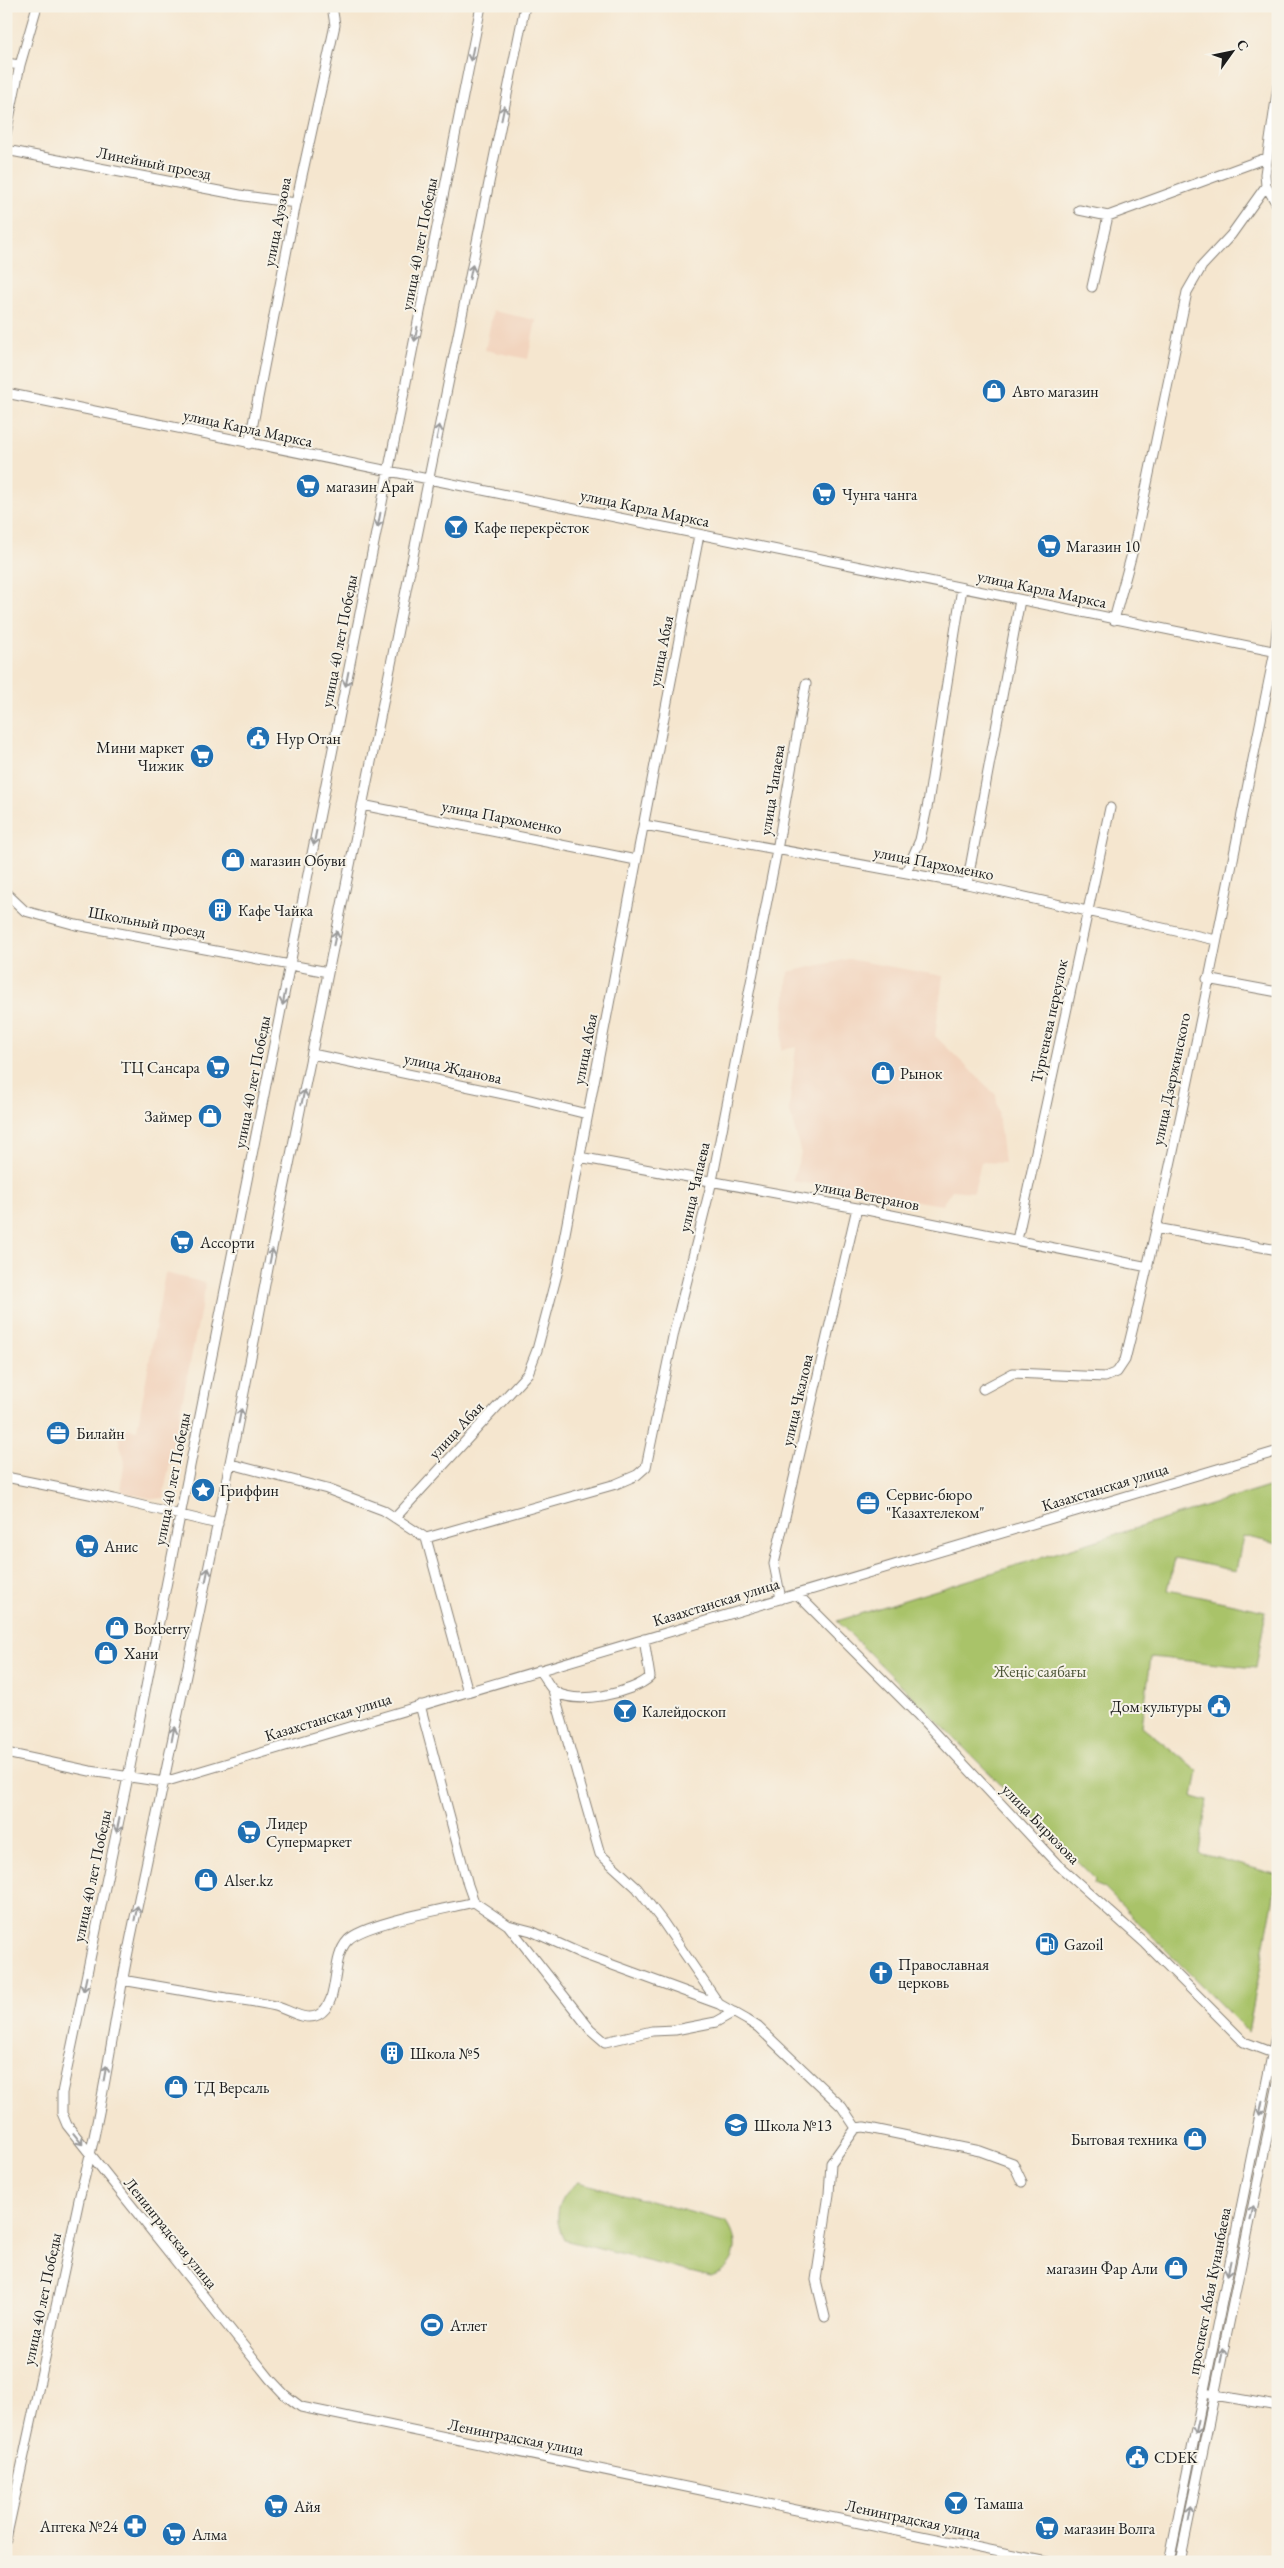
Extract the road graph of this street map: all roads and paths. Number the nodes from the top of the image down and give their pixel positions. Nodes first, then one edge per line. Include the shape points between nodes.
1 (37, 6) edge
2 (332, 6) edge
3 (481, 6) edge
4 (525, 6) edge
5 (6, 63) edge
6 (20, 66) junction
7 (1278, 86) edge
8 (6, 134) edge
9 (6, 150) edge
10 (1266, 158) junction
11 (1266, 186) junction
12 (296, 203) junction
13 (1278, 206) edge
14 (1079, 210) dead end
15 (1108, 216) junction
16 (1092, 288) dead end
17 (6, 393) edge
18 (249, 444) junction
19 (388, 472) junction
20 (429, 479) junction
21 (699, 535) junction
22 (962, 588) junction
23 (1020, 600) junction
24 (1114, 620) junction
25 (1278, 621) edge
26 (1276, 652) edge
27 (806, 684) dead end
28 (362, 805) junction
29 (1110, 808) dead end
30 (644, 825) junction
31 (777, 850) junction
32 (636, 860) junction
33 (906, 872) junction
34 (967, 884) junction
35 (6, 893) edge
36 (1089, 912) junction
37 (1216, 940) junction
38 (290, 964) junction
39 (328, 972) junction
40 (1207, 979) junction
41 (1278, 992) edge
42 (312, 1054) junction
43 (588, 1114) junction
44 (579, 1157) junction
45 (712, 1181) junction
46 (857, 1208) junction
47 (1156, 1228) junction
48 (1017, 1240) junction
49 (1278, 1250) edge
50 (1148, 1267) junction
51 (983, 1389) dead end
52 (1278, 1451) edge
53 (231, 1464) junction
54 (6, 1477) edge
55 (180, 1515) junction
56 (395, 1518) junction
57 (218, 1524) junction
58 (426, 1538) junction
59 (797, 1594) junction
60 (781, 1598) junction
61 (644, 1639) junction
62 (540, 1670) junction
63 (553, 1690) junction
64 (468, 1692) junction
65 (420, 1705) junction
66 (6, 1753) edge
67 (128, 1777) junction
68 (164, 1782) junction
69 (474, 1902) junction
70 (508, 1925) junction
71 (122, 1980) junction
72 (719, 2004) junction
73 (734, 2012) junction
74 (1278, 2026) edge
75 (1275, 2054) edge
76 (1278, 2084) edge
77 (856, 2128) junction
78 (91, 2155) junction
79 (1022, 2182) dead end
80 (825, 2317) dead end
81 (1204, 2393) junction
82 (1213, 2395) junction
83 (1278, 2406) edge
84 (6, 2538) edge
85 (1047, 2562) edge
86 (1169, 2562) edge
87 (1180, 2562) edge

1 - 6 street
2 - 12 street, улица Ауэзова via 335,25
3 -> 19 street, улица 40 лет Победы
20 -> 4 street, улица 40 лет Победы
5 - 6 street
6 - 8 street
7 - 10 street
9 - 12 street, Линейный проезд
10 - 11 street
10 - 15 street
11 - 13 street
11 - 24 street via 1232,235 1202,266 1187,292 1134,546
12 - 18 street, улица Ауэзова
14 - 15 street
15 - 16 street
17 - 18 street, улица Карла Маркса
18 - 19 street, улица Карла Маркса
19 - 20 street, улица Карла Маркса
19 -> 38 street, улица 40 лет Победы
20 - 21 street, улица Карла Маркса
20 - 28 street, улица 40 лет Победы
21 - 22 street, улица Карла Маркса
21 - 30 street, улица Абая
22 - 23 street, улица Карла Маркса
22 - 33 street via 928,803 920,840
23 - 24 street, улица Карла Маркса
23 - 34 street
24 - 26 street, улица Карла Маркса
25 - 26 street, улица Дзержинского
26 - 37 street, улица Дзержинского
27 - 31 street, улица Чапаева
28 - 32 street, улица Пархоменко
39 -> 28 street, улица 40 лет Победы
29 - 36 street, Тургенева переулок
30 - 31 street, улица Пархоменко
30 - 32 street, улица Абая
31 - 33 street, улица Пархоменко
31 - 45 street, улица Чапаева
32 - 43 street, улица Абая
33 - 34 street, улица Пархоменко
34 - 36 street, улица Пархоменко
35 - 38 street, Школьный проезд via 25,912
36 - 37 street, улица Пархоменко
36 - 48 street, Тургенева переулок
37 - 40 street, улица Дзержинского
38 - 39 street, Школьный проезд
38 -> 55 street, улица 40 лет Победы
39 - 42 street, улица 40 лет Победы
40 - 41 street
40 - 47 street, улица Дзержинского
42 - 43 street, улица Жданова
53 -> 42 street, улица 40 лет Победы
43 - 44 street, улица Абая
44 - 45 street, улица Ветеранов
44 - 56 street, улица Абая via 558,1270 528,1373
45 - 46 street, улица Ветеранов
45 - 58 street, улица Чапаева via 674,1332 646,1467 637,1476 616,1484
46 - 48 street, улица Ветеранов
46 - 60 street, улица Чкалова via 774,1564
47 - 49 street
47 - 50 street, улица Дзержинского
48 - 50 street, улица Ветеранов
50 - 51 street, улица Дзержинского via 1125,1360 1117,1372 1106,1377 1013,1373
52 - 59 street, Казахстанская улица
53 - 56 street via 327,1489 383,1510
53 - 57 street, улица 40 лет Победы
54 - 55 street
55 - 57 street
55 - 67 street, улица 40 лет Победы
56 - 58 street
68 -> 57 street, улица 40 лет Победы
58 - 64 street
59 - 60 street, Казахстанская улица
59 - 75 street, улица Бирюзова via 917,1714 1057,1864 1146,1944 1244,2042
60 - 61 street, Казахстанская улица
61 - 62 street, Казахстанская улица
61 - 63 street via 651,1668 650,1677 644,1683 592,1697 569,1697
62 - 63 street
62 - 64 street, Казахстанская улица
63 - 72 street via 600,1854 637,1888
64 - 65 street, Казахстанская улица
65 - 68 street, Казахстанская улица
65 - 69 street
66 - 67 street
67 - 68 street
67 -> 78 street, улица 40 лет Победы via 62,2093 62,2113 67,2125
71 -> 68 street, улица 40 лет Победы
69 - 70 street
69 - 71 street via 373,1927 349,1939 339,1953 334,1991 317,2016 303,2017 275,2006
70 - 72 street
70 - 73 street via 590,2029 605,2042 716,2022
78 -> 71 street, улица 40 лет Победы
72 - 73 street
73 - 77 street via 758,2027 842,2107
74 - 75 street, проспект Абая Кунанбаева
75 -> 81 street, проспект Абая Кунанбаева
82 -> 76 street, проспект Абая Кунанбаева
77 - 79 street via 980,2151 1013,2163
77 - 80 street via 831,2163 830,2194 816,2280
78 - 84 street, улица 40 лет Победы
78 - 85 street, Ленинградская улица via 270,2379 284,2395 300,2406
81 - 82 street
81 -> 86 street, проспект Абая Кунанбаева
82 - 83 street
87 -> 82 street, проспект Абая Кунанбаева

